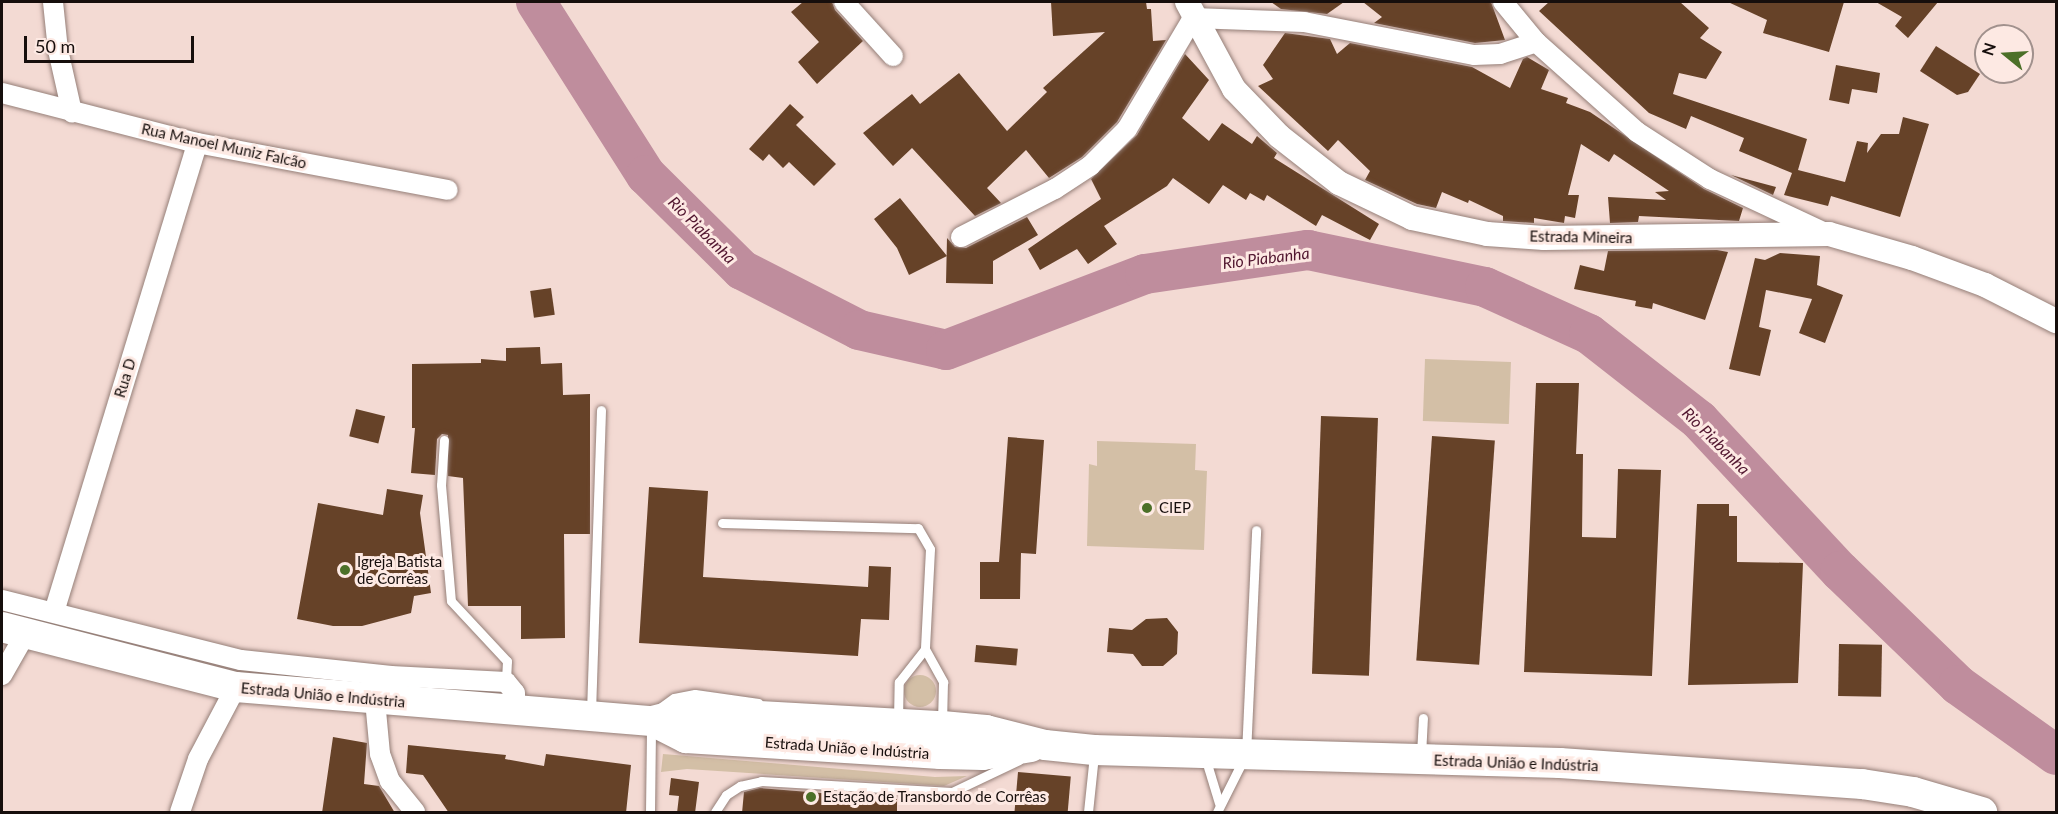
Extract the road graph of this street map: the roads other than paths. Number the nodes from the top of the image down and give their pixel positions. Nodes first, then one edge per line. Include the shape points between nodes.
1 (53, 2) edge
2 (844, 2) edge
3 (1503, 2) edge
4 (1190, 10) edge
5 (1536, 42) junction
6 (892, 56) dead end
7 (2, 93) edge
8 (72, 112) junction
9 (196, 143) junction
10 (448, 190) dead end
11 (1829, 234) junction
12 (961, 237) dead end
13 (2056, 321) edge
14 (601, 410) dead end
15 (444, 440) dead end
16 (722, 523) dead end
17 (1256, 530) dead end
18 (2, 600) edge
19 (54, 612) junction
20 (14, 630) edge
21 (925, 649) junction
22 (2, 675) edge
23 (506, 682) junction
24 (236, 687) junction
25 (375, 700) junction
26 (515, 711) junction
27 (591, 717) junction
28 (1423, 718) dead end
29 (652, 721) junction
30 (897, 738) junction
31 (941, 740) junction
32 (1046, 745) junction
33 (1094, 750) junction
34 (1204, 754) junction
35 (1246, 754) junction
36 (1421, 760) junction
37 (1218, 808) edge
38 (180, 813) edge
39 (415, 813) edge
40 (650, 813) edge
41 (715, 813) edge
42 (1088, 813) edge
43 (1982, 813) edge

1 - 8 street via 58,50
2 - 6 street
3 - 5 street
4 - 5 street via 1304,22 1474,55 1500,54
4 - 11 street, Estrada Mineira via 1234,89 1279,136 1340,183 1412,218 1487,234 1544,238
4 - 12 street via 1127,129 1090,166 1055,189
5 - 11 street via 1637,132 1710,179
7 - 8 street, Rua Manoel Muniz Falcão
8 - 9 street, Rua Manoel Muniz Falcão
9 - 10 street, Rua Manoel Muniz Falcão
9 - 19 street, Rua D
11 - 13 street, Estrada Mineira via 1985,285
14 - 27 lane
15 - 23 lane via 441,485 451,601 507,661
16 - 21 lane via 918,528 931,557
17 - 35 lane
18 - 19 street
19 - 23 street via 241,660 391,676
20 - 22 street
20 - 24 main road, Estrada União e Indústria
21 - 30 lane via 899,682
21 - 31 lane via 942,682
23 - 26 street via 515,693
24 - 25 main road, Estrada União e Indústria
24 - 38 street via 198,759
25 - 26 main road, Estrada União e Indústria
25 - 39 street via 380,754 390,781
26 - 27 main road, Estrada União e Indústria
27 - 29 main road, Estrada União e Indústria
28 - 36 lane
29 - 30 main road, Estrada União e Indústria via 688,712 831,721
29 - 30 main road, Estrada União e Indústria via 686,738
29 - 40 lane
30 - 31 main road, Estrada União e Indústria
31 - 32 main road, Estrada União e Indústria via 986,730
32 - 33 main road, Estrada União e Indústria
32 - 41 lane via 985,780 952,792 761,781 740,786 726,795
33 - 34 main road, Estrada União e Indústria
33 - 42 lane
34 - 35 main road, Estrada União e Indústria
34 - 37 lane
35 - 36 main road, Estrada União e Indústria
35 - 37 lane
36 - 43 main road, Estrada União e Indústria via 1560,763 1862,784 1913,792

